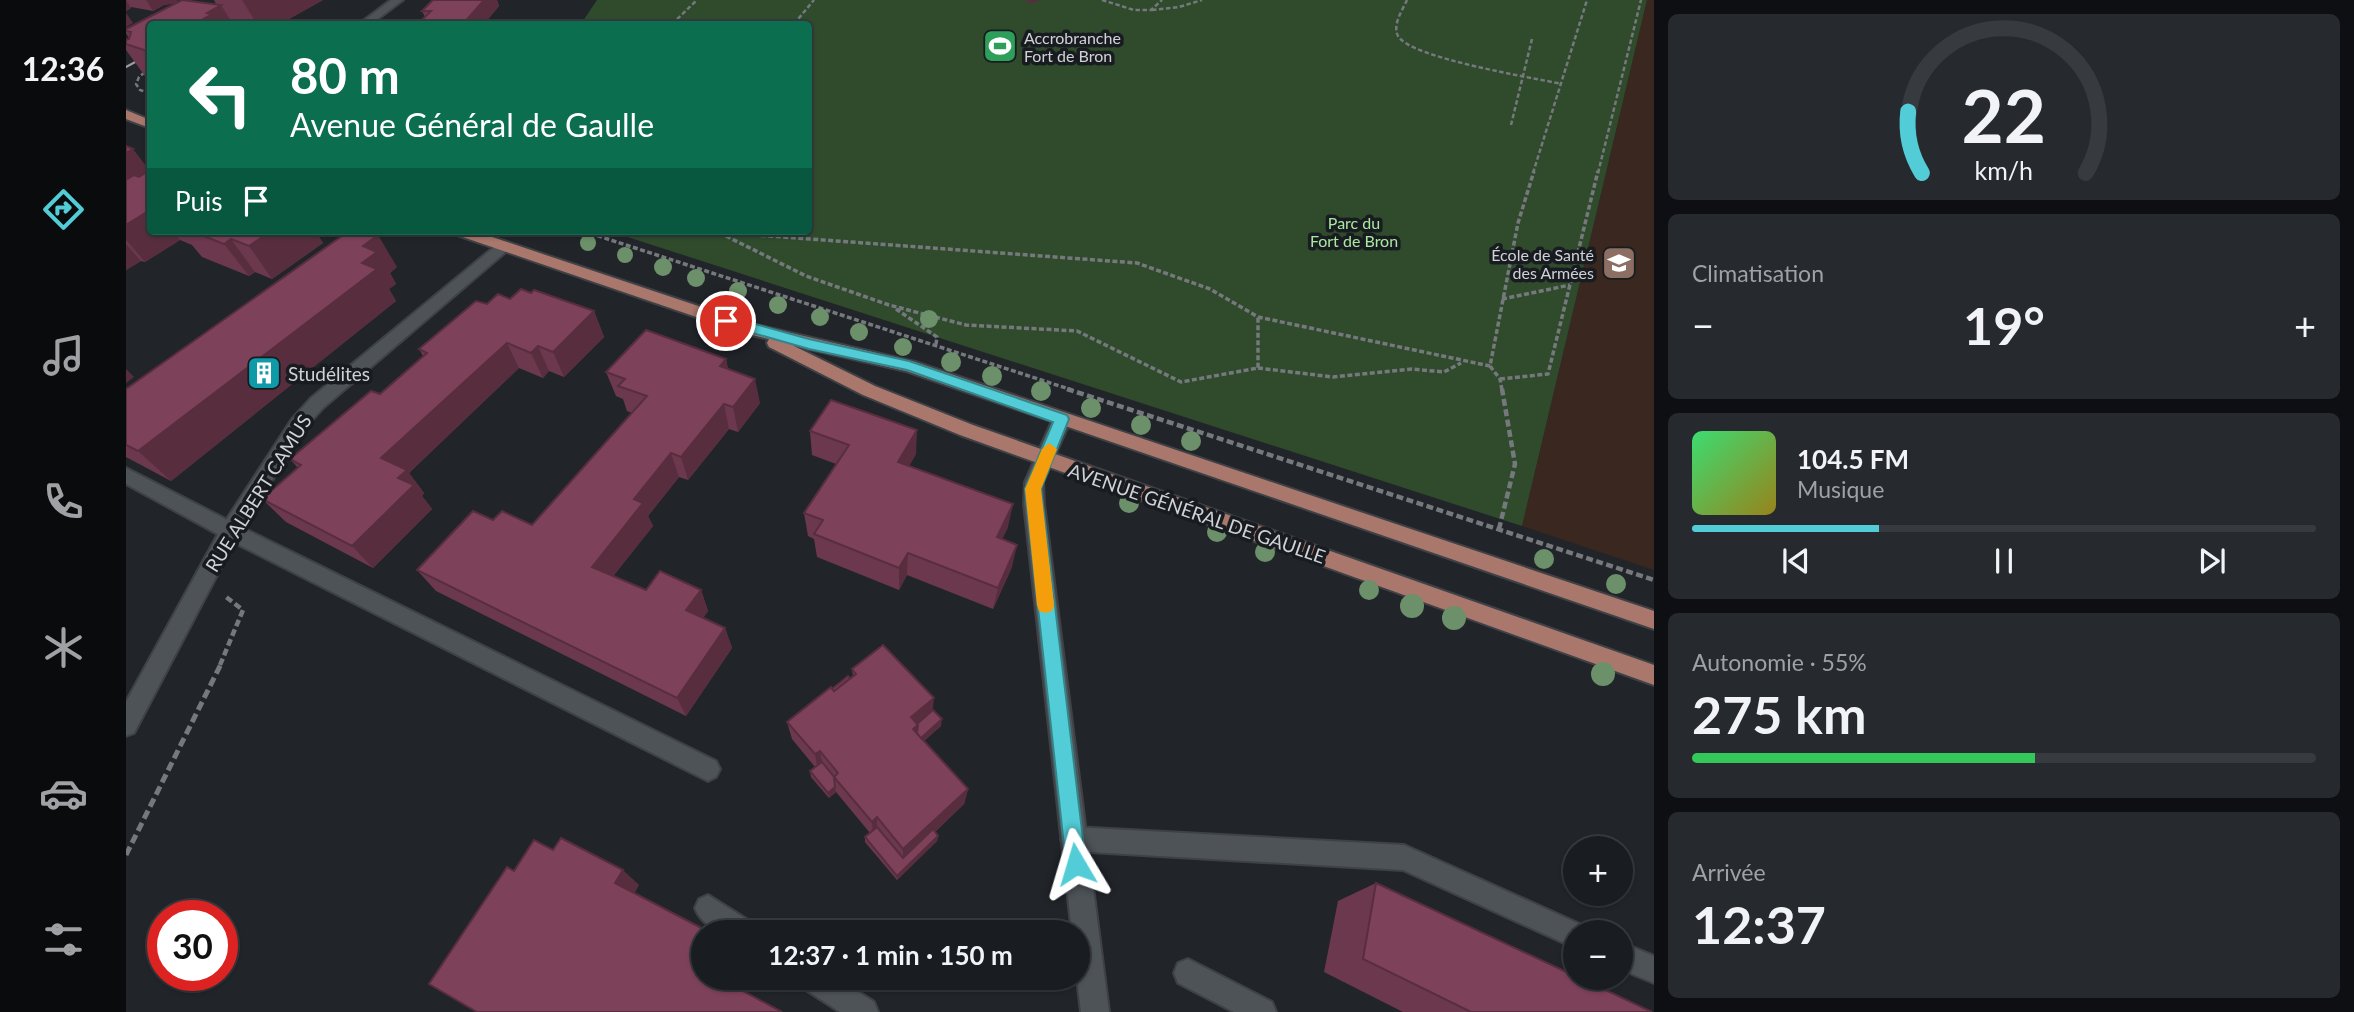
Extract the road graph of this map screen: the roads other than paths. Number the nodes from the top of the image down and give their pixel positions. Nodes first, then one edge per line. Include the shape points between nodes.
1 (398, 0) edge
2 (368, 21) edge
3 (126, 114) edge
4 (147, 123) edge
5 (470, 235) edge
6 (504, 246) junction
7 (749, 329) junction
8 (1062, 419) junction
9 (1045, 459) junction
10 (126, 475) edge
11 (230, 531) junction
12 (1654, 620) edge
13 (1654, 676) edge
14 (126, 725) edge
15 (708, 769) dead end
16 (1073, 839) junction
17 (708, 908) dead end
18 (726, 920) edge
19 (1563, 930) edge
20 (1633, 961) edge
21 (1654, 970) edge
22 (1188, 973) dead end
23 (831, 990) edge
24 (864, 1012) edge
25 (1095, 1012) edge
26 (1262, 1012) edge

1 - 2 street
3 - 4 main road
5 - 6 main road, AVENUE GÉNÉRAL DE GAULLE
6 - 7 main road, AVENUE GÉNÉRAL DE GAULLE
6 - 11 street, RUE ALBERT CAMUS via 317,403 298,424
7 - 8 main road, AVENUE GÉNÉRAL DE GAULLE via 909,366
7 - 9 main road, AVENUE GÉNÉRAL DE GAULLE via 896,404
8 - 9 street
8 - 12 main road, AVENUE GÉNÉRAL DE GAULLE
9 - 13 main road, AVENUE GÉNÉRAL DE GAULLE
9 - 16 street via 1034,482 1034,504
10 - 11 street
11 - 14 street, RUE ALBERT CAMUS
11 - 15 street
16 - 19 street via 1404,858
16 - 25 street
17 - 18 street
20 - 21 street
22 - 26 street
23 - 24 street

